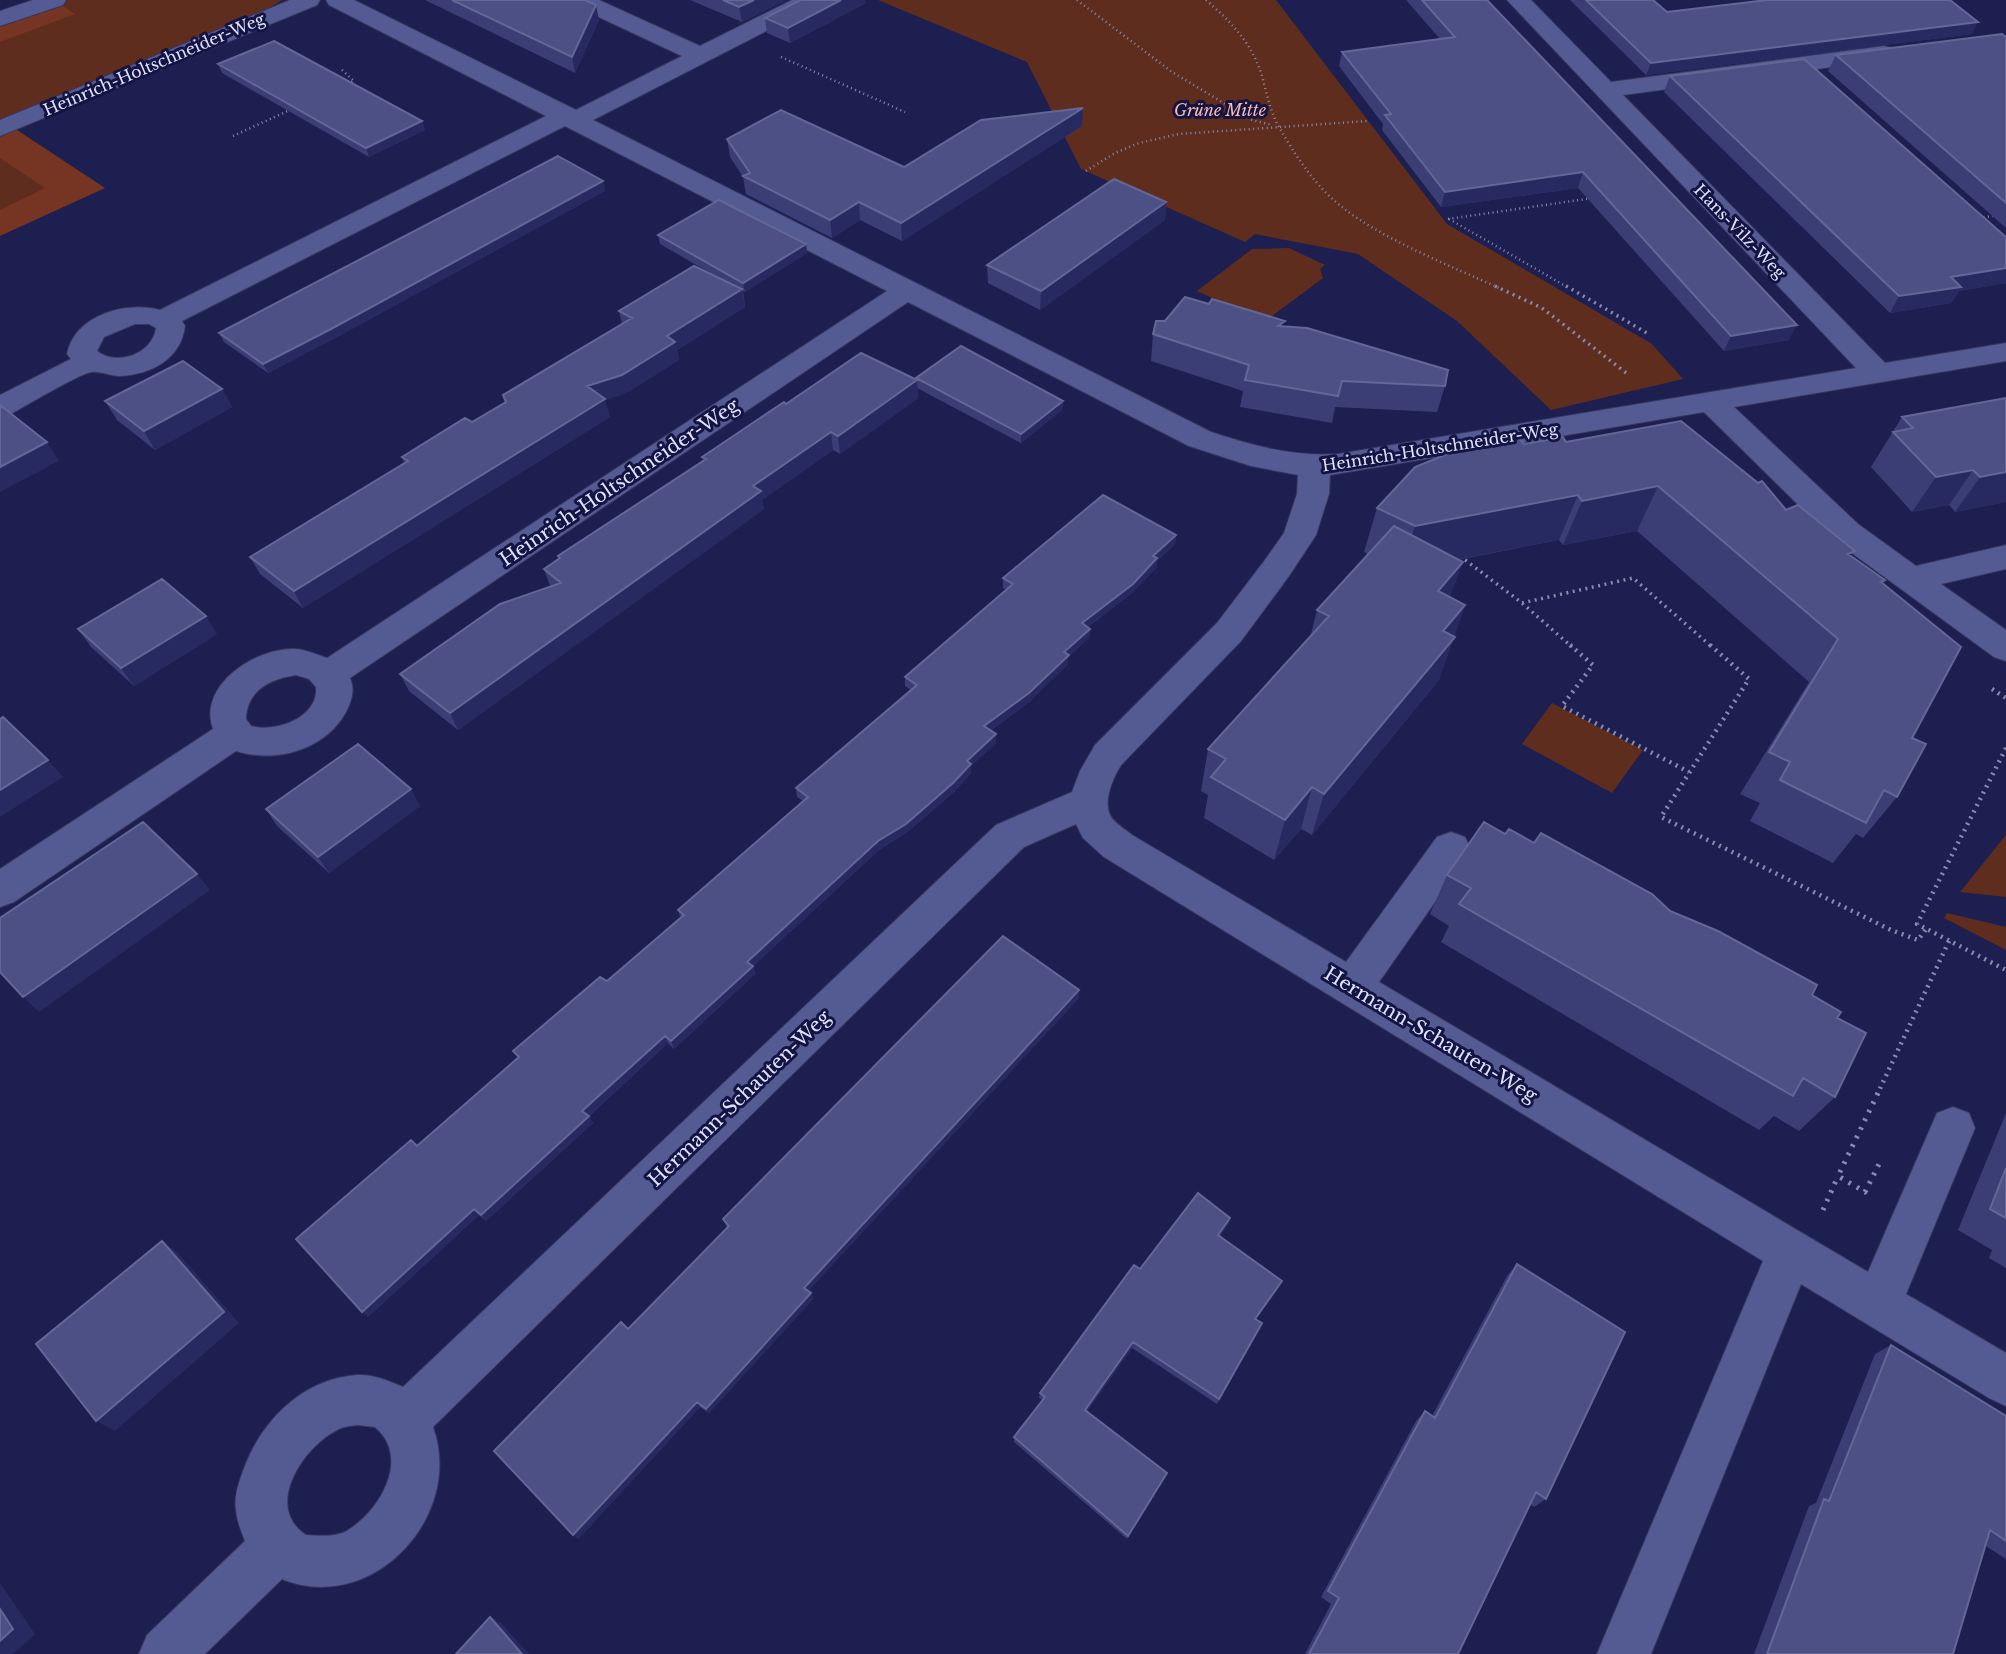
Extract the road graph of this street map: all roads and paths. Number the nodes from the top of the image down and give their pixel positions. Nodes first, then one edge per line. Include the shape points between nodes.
1 (55, 0) edge
2 (309, 0) edge
3 (337, 0) edge
4 (582, 0) edge
5 (809, 0) edge
6 (1077, 0) edge
7 (1206, 0) edge
8 (1518, 0) edge
9 (0, 19) edge
10 (735, 36) junction
11 (1910, 50) edge
12 (700, 55) junction
13 (1801, 63) junction
14 (342, 70) dead end
15 (1822, 82) edge
16 (342, 87) edge
17 (1604, 90) junction
18 (294, 109) edge
19 (905, 112) dead end
20 (571, 118) junction
21 (1368, 121) dead end
22 (1279, 127) junction
23 (0, 128) edge
24 (233, 136) dead end
25 (1086, 171) dead end
26 (1599, 197) edge
27 (2006, 214) edge
28 (1975, 218) edge
29 (907, 290) junction
30 (164, 319) junction
31 (1647, 333) dead end
32 (2006, 352) edge
33 (88, 362) junction
34 (1877, 372) junction
35 (1711, 402) junction
36 (0, 407) edge
37 (1663, 410) junction
38 (1314, 467) junction
39 (1457, 554) edge
40 (2006, 557) edge
41 (1909, 579) junction
42 (1522, 603) junction
43 (2006, 648) edge
44 (330, 674) junction
45 (1984, 683) dead end
46 (2006, 698) edge
47 (235, 733) junction
48 (2005, 752) edge
49 (1689, 772) junction
50 (1090, 801) junction
51 (1451, 848) dead end
52 (0, 890) edge
53 (1926, 929) junction
54 (1949, 941) junction
55 (2006, 970) edge
56 (1352, 986) junction
57 (1953, 1128) dead end
58 (1881, 1160) dead end
59 (1790, 1253) junction
60 (1878, 1305) junction
61 (2006, 1381) edge
62 (405, 1420) junction
63 (278, 1546) junction
64 (166, 1654) edge
65 (1624, 1654) edge

1 - 9 street
2 - 23 street, Heinrich-Holtschneider-Weg
3 - 20 street, Heinrich-Holtschneider-Weg
4 - 12 street
5 - 10 street
6 - 22 path via 1172,72 1252,120
7 - 22 path via 1236,26 1261,73
8 - 17 street, Hans-Vilz-Weg
10 - 12 street
10 - 19 path
11 - 13 street
12 - 20 street
13 - 15 street
13 - 17 street
14 - 16 path via 354,81
17 - 34 street, Hans-Vilz-Weg
18 - 24 path
20 - 29 street, Heinrich-Holtschneider-Weg
20 - 30 street
21 - 22 path
22 - 25 path via 1179,134 1139,143
22 - 37 path via 1306,168 1340,206 1428,255 1542,308 1634,379
26 - 31 path via 1448,219
27 - 28 path
29 - 38 street, Heinrich-Holtschneider-Weg via 1200,439 1251,457
29 - 44 street, Heinrich-Holtschneider-Weg
30 - 33 street via 135,315 101,326 82,345
30 - 33 street via 172,336 153,356 118,367
32 - 34 street, Heinrich-Holtschneider-Weg
33 - 36 street
34 - 35 street, Heinrich-Holtschneider-Weg
35 - 37 street, Heinrich-Holtschneider-Weg
35 - 41 street via 1846,532
37 - 38 street, Heinrich-Holtschneider-Weg
38 - 50 street via 1313,494 1300,535 1229,632 1108,755 1095,775
39 - 42 path
40 - 41 street
41 - 43 street
42 - 49 path via 1592,665 1562,706
42 - 49 path via 1633,578 1749,680
44 - 47 street via 337,687 336,701 311,730 270,743 250,741
44 - 47 street via 316,665 296,662 253,674 227,705 226,720
45 - 46 path
47 - 52 street
48 - 53 path via 1917,924
49 - 53 path via 1661,817 1891,930 1918,940
50 - 56 street, Hermann-Schauten-Weg via 1096,825 1118,846
50 - 62 street, Hermann-Schauten-Weg via 1010,836
51 - 56 street
53 - 54 path
54 - 55 path
54 - 58 path via 1838,1176 1865,1192
56 - 59 street, Hermann-Schauten-Weg
57 - 60 street
59 - 60 street, Hermann-Schauten-Weg
59 - 65 street
60 - 61 street, Hermann-Schauten-Weg
62 - 63 street via 416,1444 417,1474 406,1505 386,1533 359,1553 329,1563 300,1561
62 - 63 street via 384,1405 358,1400 328,1406 298,1426 274,1454 263,1487 263,1521
63 - 64 street

